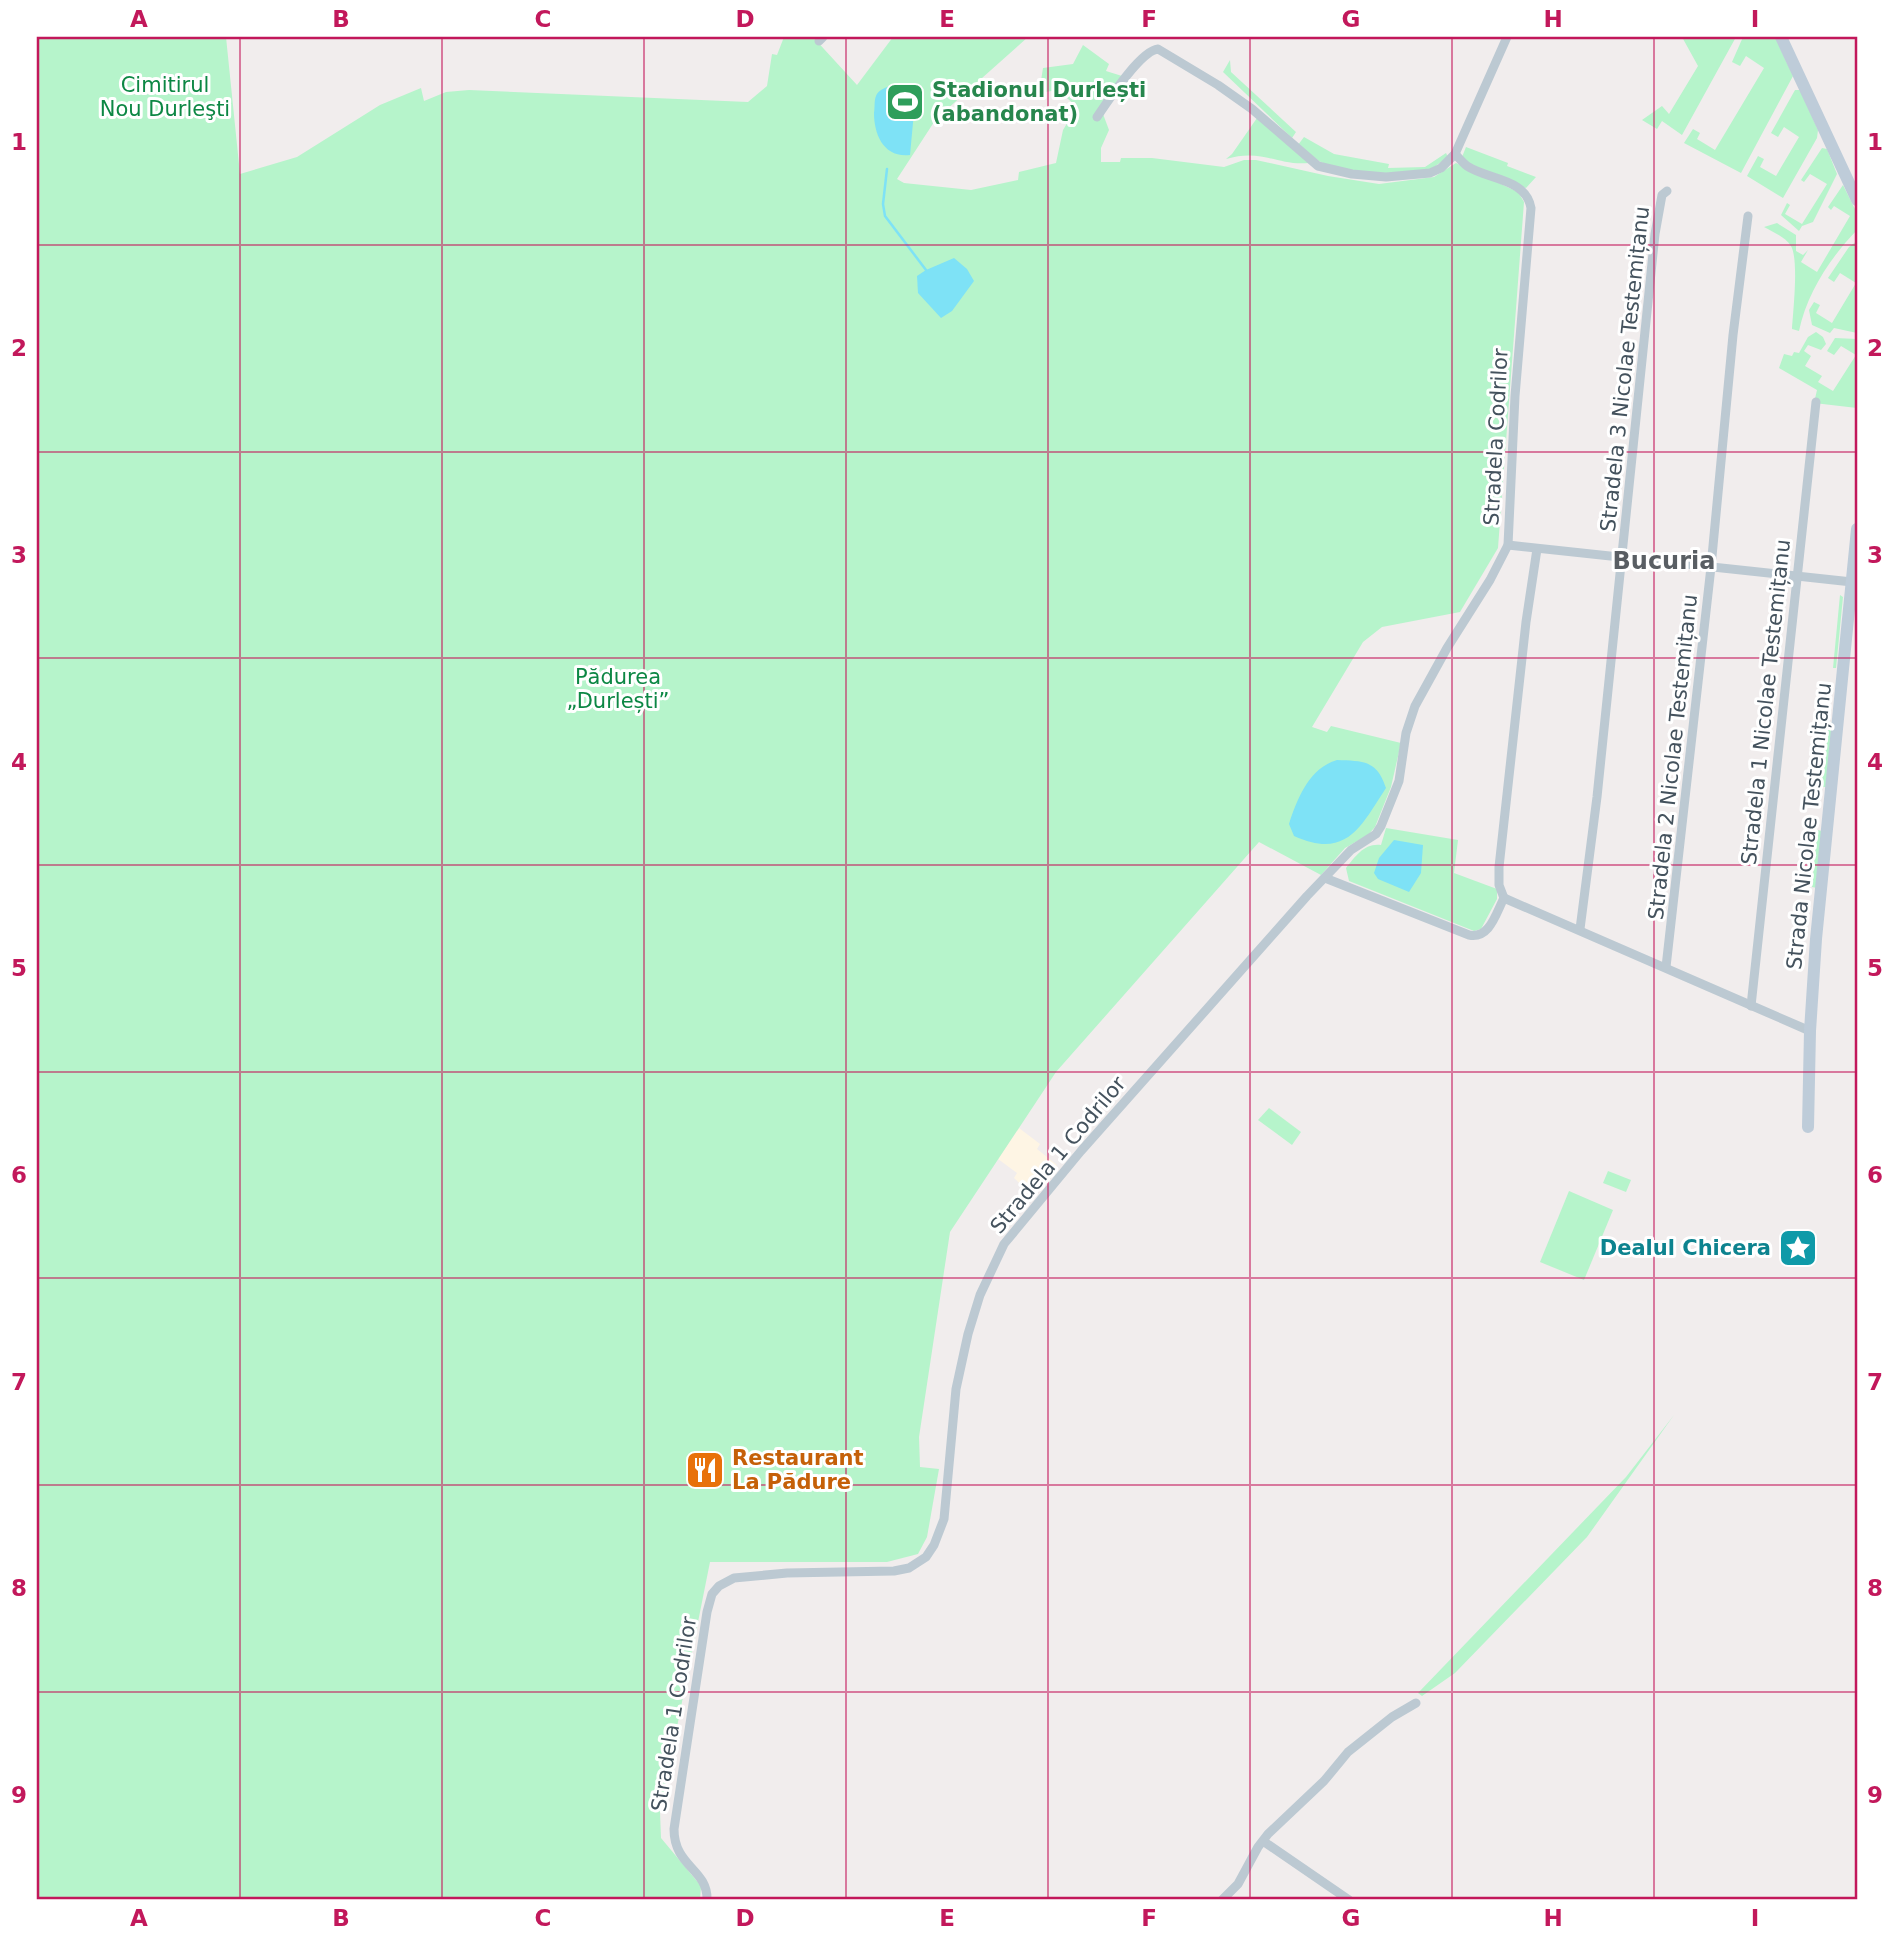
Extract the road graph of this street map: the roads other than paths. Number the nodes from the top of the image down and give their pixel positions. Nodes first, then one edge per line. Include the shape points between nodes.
1 (1507, 37) edge
2 (1781, 37) edge
3 (1097, 117) dead end
4 (1455, 154) junction
5 (1667, 191) dead end
6 (1857, 200) edge
7 (1748, 216) dead end
8 (1816, 402) dead end
9 (1857, 529) edge
10 (1508, 545) junction
11 (1537, 549) junction
12 (1621, 558) junction
13 (1711, 567) junction
14 (1798, 576) junction
15 (1852, 582) junction
16 (1325, 878) junction
17 (1504, 898) junction
18 (1580, 929) junction
19 (1666, 967) junction
20 (1751, 1006) junction
21 (1810, 1031) junction
22 (1808, 1127) dead end
23 (1416, 1703) dead end
24 (1263, 1841) junction
25 (706, 1900) edge
26 (1222, 1900) edge
27 (1349, 1900) edge

1 - 4 street
2 - 6 street
3 - 4 street via 1155,48 1252,109 1318,166 1386,177 1430,173
4 - 10 street, Stradela Codrilor via 1466,166 1520,188 1531,208
5 - 12 street, Stradela 3 Nicolae Testemițanu via 1662,195 1655,233
7 - 13 street, Stradela 2 Nicolae Testemițanu
8 - 14 street, Stradela 1 Nicolae Testemițanu
9 - 15 street, Strada Nicolae Testemițanu
10 - 11 street
10 - 16 street, Stradela Codrilor via 1415,706 1399,781 1381,826
11 - 12 street
11 - 17 street via 1499,867
12 - 13 street
12 - 18 street, Stradela 3 Nicolae Testemițanu
13 - 14 street
13 - 19 street, Stradela 2 Nicolae Testemițanu
14 - 15 street
14 - 20 street, Stradela 1 Nicolae Testemițanu
15 - 21 street, Strada Nicolae Testemițanu
16 - 17 street via 1475,936 1487,930
16 - 25 street, Stradela 1 Codrilor via 1004,1244 968,1334 956,1389 944,1519 926,1557 894,1571 734,1578 712,1594 674,1836 681,1857 702,1879
17 - 18 street
18 - 19 street
19 - 20 street
20 - 21 street
21 - 22 street, Strada Nicolae Testemițanu
23 - 24 street via 1357,1743
24 - 26 street via 1238,1884
24 - 27 street

